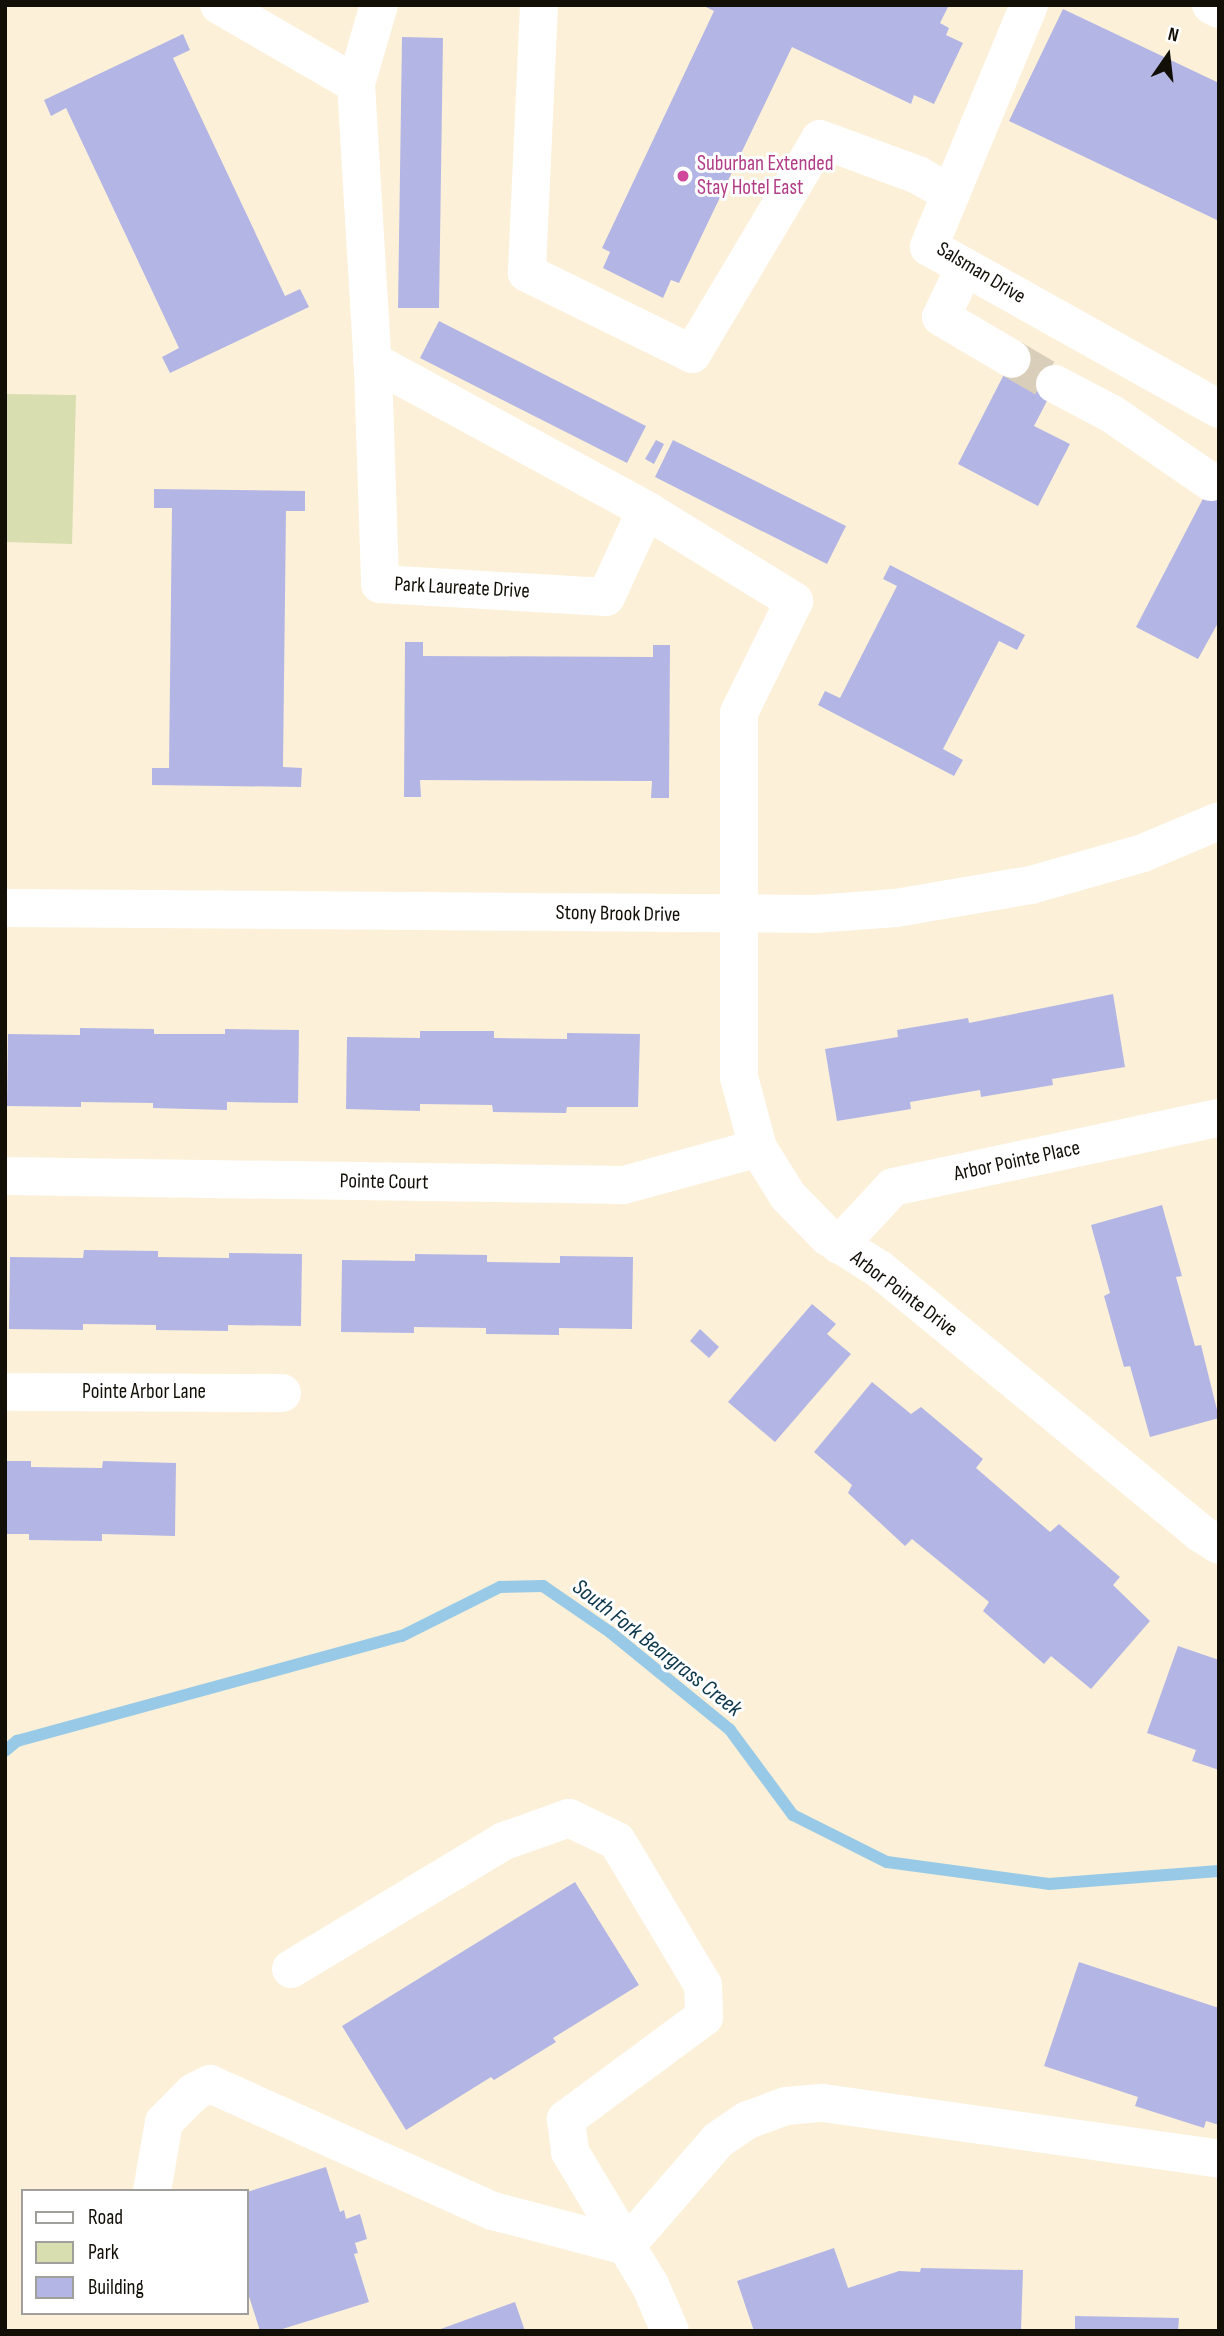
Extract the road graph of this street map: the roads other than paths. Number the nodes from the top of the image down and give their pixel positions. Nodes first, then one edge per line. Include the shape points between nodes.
1 (219, 5) edge
2 (379, 5) edge
3 (539, 5) edge
4 (1029, 5) edge
5 (1212, 5) edge
6 (1219, 9) edge
7 (356, 84) junction
8 (951, 194) junction
9 (965, 267) junction
10 (1012, 359) tunnel mouth
11 (372, 360) junction
12 (1139, 364) junction
13 (1055, 384) tunnel mouth
14 (1219, 409) edge
15 (1112, 414) junction
16 (1211, 482) dead end
17 (646, 509) junction
18 (1219, 821) edge
19 (5, 908) edge
20 (738, 915) junction
21 (1219, 1118) edge
22 (758, 1148) junction
23 (5, 1176) edge
24 (839, 1245) junction
25 (5, 1392) edge
26 (282, 1393) dead end
27 (1219, 1545) edge
28 (291, 1969) dead end
29 (1219, 2159) edge
30 (152, 2189) edge
31 (625, 2246) junction
32 (670, 2331) edge

1 - 7 street
2 - 7 street, Park Laureate Drive
3 - 8 street via 527,273 692,354 820,139 918,174
4 - 8 street, Salsman Drive
5 - 6 street
7 - 11 street, Park Laureate Drive
8 - 9 street, Salsman Drive via 929,247
9 - 10 street via 941,317
9 - 12 street, Salsman Drive
11 - 17 street
11 - 17 street, Park Laureate Drive via 380,584 606,597
12 - 14 street, Salsman Drive
12 - 15 street
13 - 15 street
15 - 16 street
17 - 20 street via 793,601 739,713
18 - 20 street, Stony Brook Drive via 1143,853 1031,885 897,908
19 - 20 street, Stony Brook Drive
20 - 22 street, Arbor Pointe Drive via 739,1077
21 - 24 street, Arbor Pointe Place via 893,1186
22 - 23 street, Pointe Court via 624,1185
22 - 24 street, Arbor Pointe Drive via 788,1196
24 - 27 street, Arbor Pointe Drive via 879,1269
25 - 26 street, Pointe Arbor Lane
28 - 31 street via 504,1841 569,1818 617,1841 703,1985 704,2017 566,2119 569,2152
29 - 31 street via 823,2103 786,2106 748,2120 718,2140
30 - 31 street via 164,2122 194,2092 209,2084 493,2211
31 - 32 street via 650,2285

